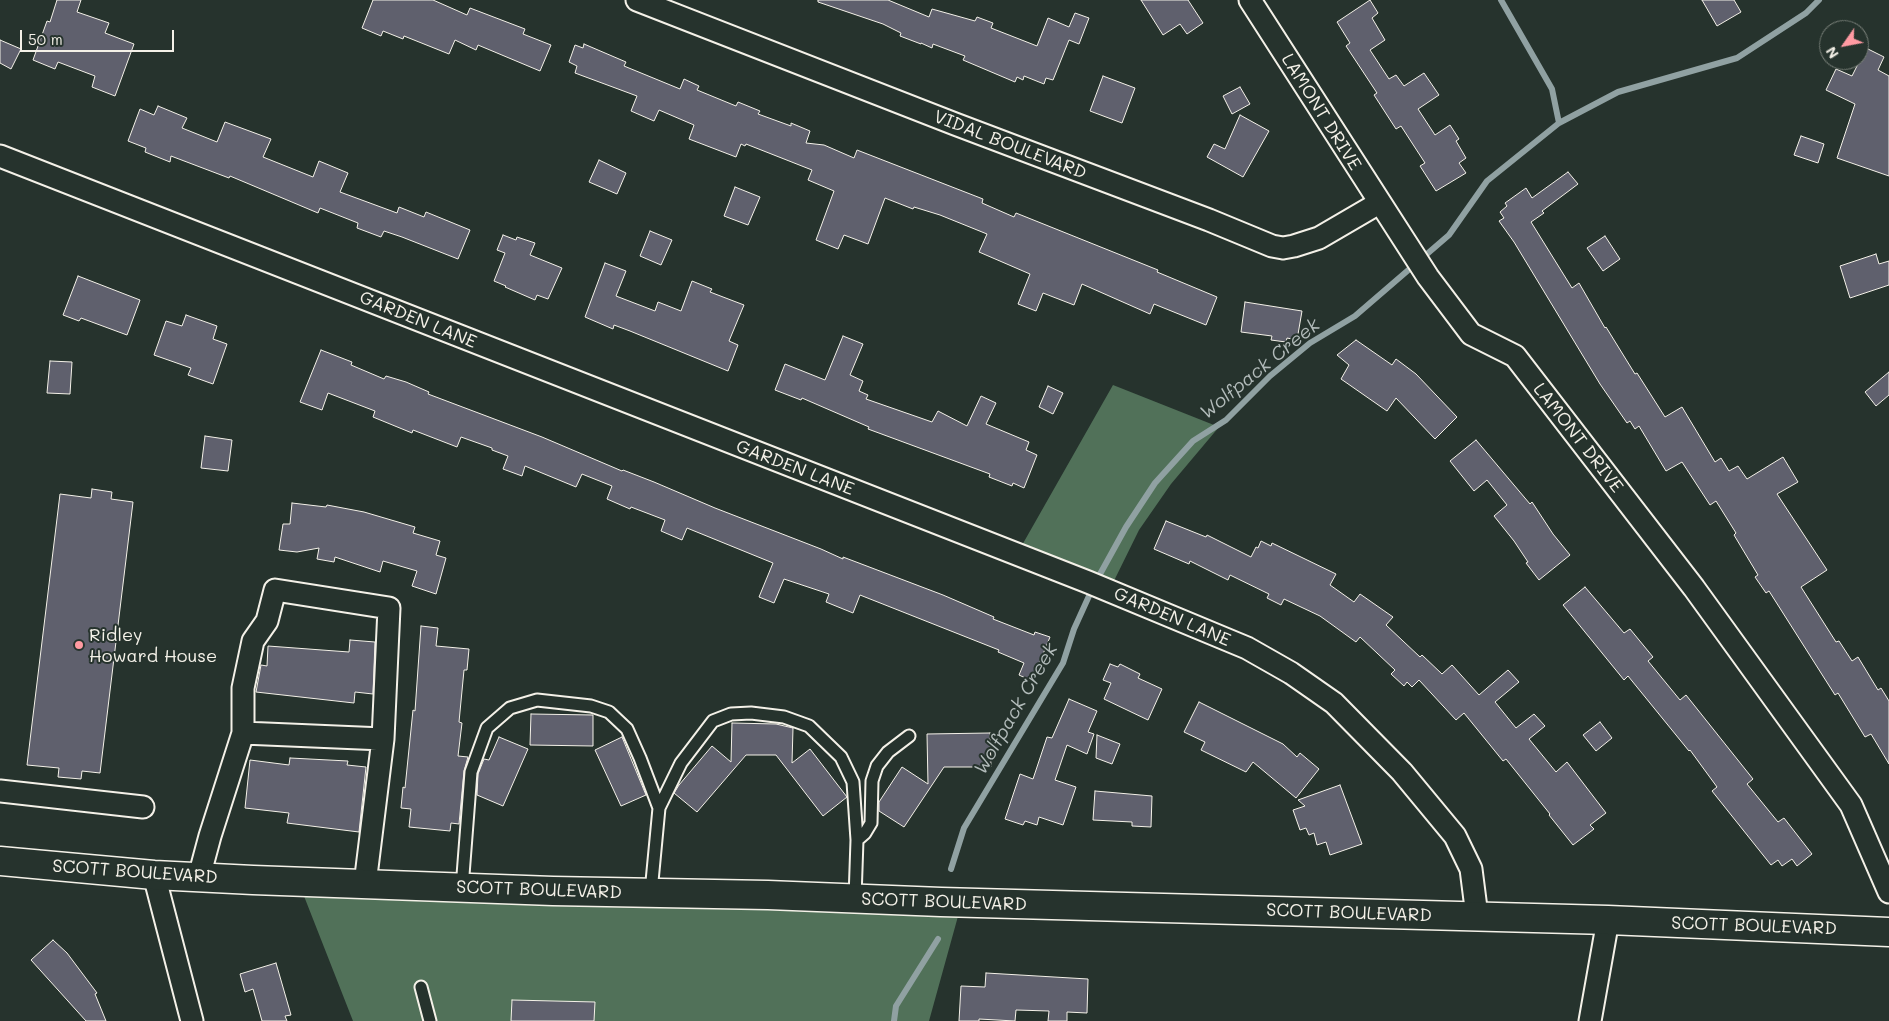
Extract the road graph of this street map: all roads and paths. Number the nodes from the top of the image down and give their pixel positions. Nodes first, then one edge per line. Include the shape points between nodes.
1 (637, 0) edge
2 (1250, 0) edge
3 (0, 156) edge
4 (1379, 203) junction
5 (243, 733) junction
6 (909, 736) dead end
7 (383, 738) junction
8 (0, 791) edge
9 (143, 807) dead end
10 (659, 808) junction
11 (857, 840) junction
12 (0, 861) edge
13 (154, 875) junction
14 (199, 878) junction
15 (365, 884) junction
16 (462, 888) junction
17 (651, 892) junction
18 (1889, 892) edge
19 (855, 899) junction
20 (1477, 916) junction
21 (1608, 920) junction
22 (1889, 932) edge
23 (421, 987) dead end
24 (192, 1021) edge
25 (430, 1021) edge
26 (1590, 1021) edge

1 - 4 street, VIDAL BOULEVARD via 1272,246 1283,248 1319,238
2 - 4 street, LAMONT DRIVE
3 - 20 street, GARDEN LANE via 1094,584 1247,648 1334,703 1402,772 1455,836 1471,869
4 - 18 street, LAMONT DRIVE via 1471,334 1515,356 1694,588 1851,805
5 - 7 street
5 - 7 street via 243,688 253,641 267,621 275,590 390,608
5 - 14 street
6 - 11 lane via 888,752 877,766 872,781 871,823
7 - 15 street
8 - 9 street
10 - 11 lane via 681,763 713,721 731,714 784,716 809,726 841,756 853,782
10 - 16 lane via 627,729 609,712 591,706 537,700 510,708 487,728 471,772
10 - 17 lane
11 - 19 lane
12 - 13 highway, SCOTT BOULEVARD
13 - 14 highway, SCOTT BOULEVARD
13 - 24 street
14 - 15 highway, SCOTT BOULEVARD
15 - 16 highway, SCOTT BOULEVARD
16 - 17 highway, SCOTT BOULEVARD
17 - 19 highway, SCOTT BOULEVARD
19 - 20 highway, SCOTT BOULEVARD
20 - 21 highway, SCOTT BOULEVARD
21 - 22 highway, SCOTT BOULEVARD
21 - 26 street
23 - 25 lane

